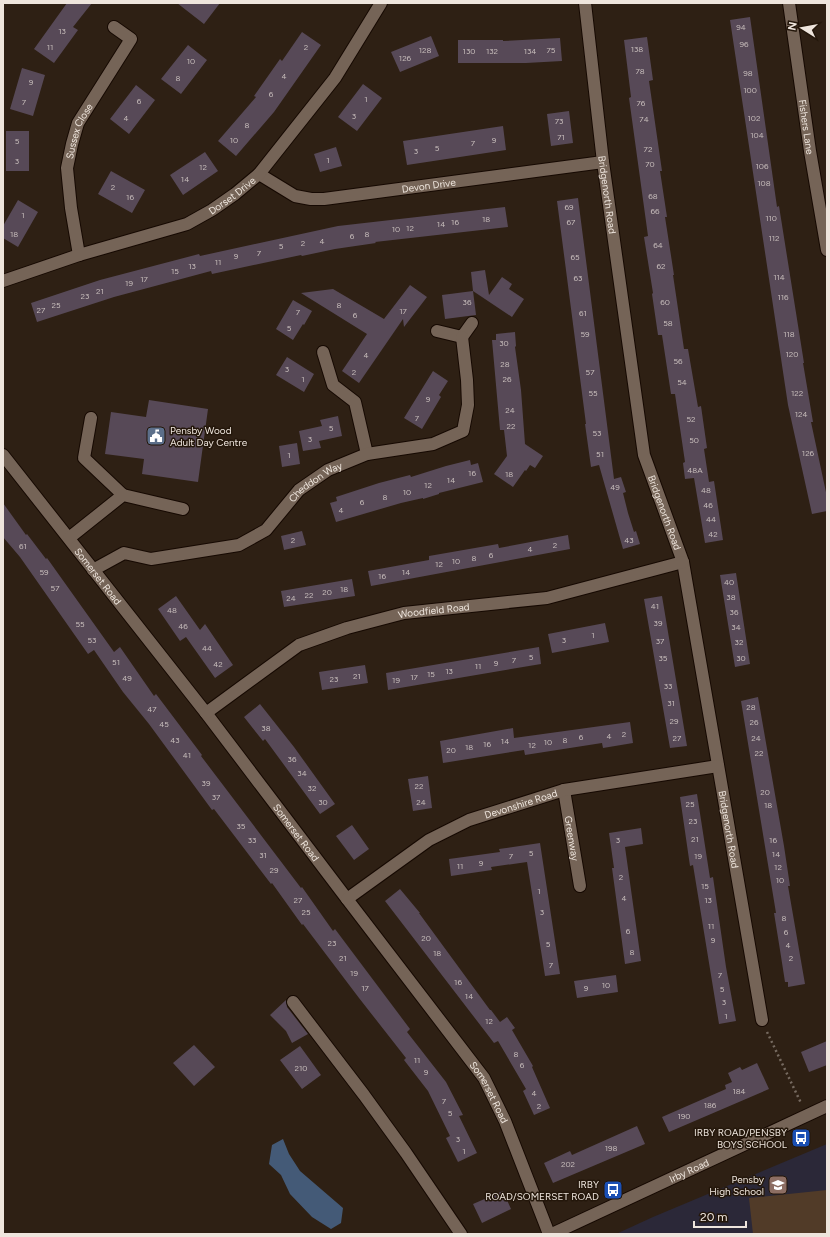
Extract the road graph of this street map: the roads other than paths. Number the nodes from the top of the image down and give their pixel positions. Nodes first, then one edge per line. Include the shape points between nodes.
1 (381, 3) edge
2 (585, 3) edge
3 (789, 3) edge
4 (114, 27) dead end
5 (603, 162) junction
6 (259, 174) junction
7 (822, 188) edge
8 (827, 250) edge
9 (79, 255) junction
10 (3, 281) edge
11 (472, 322) dead end
12 (437, 331) dead end
13 (462, 337) junction
14 (323, 352) dead end
15 (91, 418) dead end
16 (367, 454) junction
17 (3, 455) edge
18 (123, 494) junction
19 (183, 509) dead end
20 (68, 538) junction
21 (683, 562) junction
22 (93, 570) junction
23 (206, 713) junction
24 (718, 766) junction
25 (564, 790) junction
26 (580, 886) dead end
27 (346, 899) junction
28 (293, 1002) dead end
29 (762, 1020) road end
30 (827, 1106) edge
31 (461, 1234) edge
32 (550, 1234) edge

1 - 6 street, Dorset Drive via 335,78
2 - 5 street, Bridgenorth Road
3 - 7 street, Fishers Lane
4 - 9 street, Sussex Close via 130,39 78,123 67,168
5 - 6 street, Devon Drive via 324,200 295,196
5 - 21 street, Bridgenorth Road via 644,455
6 - 9 street, Dorset Drive via 212,210 187,224
7 - 8 street, Fishers Lane
9 - 10 street, Dorset Drive
11 - 13 street
12 - 13 street
13 - 16 street, Cheddon Way via 468,405 463,431 433,444
14 - 16 street via 332,385 355,402
15 - 18 street via 84,458
16 - 22 street, Cheddon Way via 328,470 299,490 266,530 239,545 150,559 124,553
17 - 20 street, Somerset Road
18 - 19 street
18 - 20 street
20 - 22 street, Somerset Road
21 - 23 street, Woodfield Road via 547,598 404,614 347,628 299,645
21 - 24 street, Bridgenorth Road
22 - 23 street, Somerset Road
23 - 27 street, Somerset Road
24 - 25 street, Devonshire Road
24 - 29 street, Bridgenorth Road
25 - 26 street, Greenway
25 - 27 street, Devonshire Road via 469,820 429,840
27 - 32 street, Somerset Road via 484,1078 505,1121
28 - 31 street via 388,1127
30 - 32 street, Irby Road

